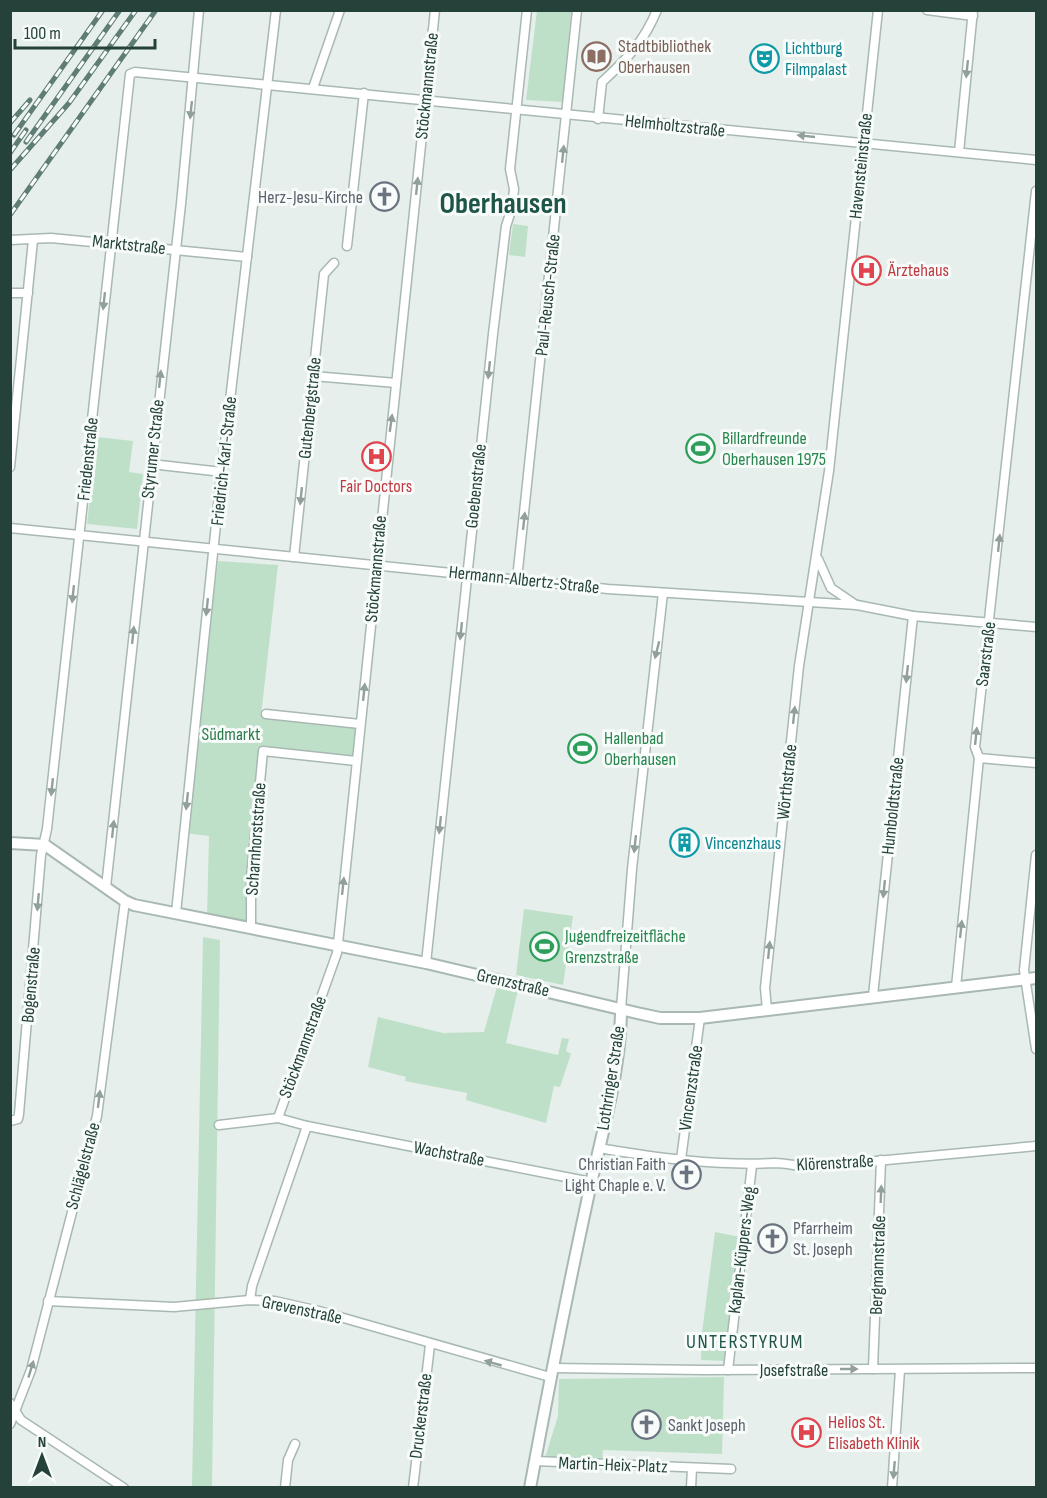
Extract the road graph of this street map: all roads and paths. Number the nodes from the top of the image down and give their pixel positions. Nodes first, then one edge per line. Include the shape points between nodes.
1 (199, 10) edge
2 (276, 10) edge
3 (340, 10) edge
4 (435, 10) edge
5 (527, 10) edge
6 (577, 10) edge
7 (657, 10) edge
8 (878, 10) edge
9 (927, 10) edge
10 (973, 13) edge
11 (130, 74) joint
12 (194, 77) junction
13 (267, 84) junction
14 (313, 88) junction
15 (364, 93) junction
16 (426, 100) junction
17 (517, 109) junction
18 (568, 114) junction
19 (598, 119) junction
20 (864, 143) junction
21 (959, 152) junction
22 (1036, 160) edge
23 (1036, 191) edge
24 (10, 240) edge
25 (33, 240) junction
26 (111, 243) junction
27 (347, 246) dead end
28 (175, 250) junction
29 (247, 257) junction
30 (334, 263) dead end
31 (10, 293) edge
32 (28, 293) junction
33 (844, 322) joint
34 (313, 376) junction
35 (396, 383) junction
36 (151, 464) junction
37 (10, 467) edge
38 (222, 472) junction
39 (10, 528) edge
40 (80, 535) junction
41 (143, 542) junction
42 (213, 549) junction
43 (818, 555) junction
44 (294, 557) junction
45 (377, 564) junction
46 (467, 573) junction
47 (517, 579) junction
48 (663, 592) junction
49 (809, 604) junction
50 (857, 606) junction
51 (913, 616) junction
52 (989, 623) junction
53 (1036, 627) edge
54 (266, 714) dead end
55 (360, 724) junction
56 (979, 758) junction
57 (356, 761) junction
58 (1036, 763) edge
59 (10, 843) edge
60 (45, 845) junction
61 (1036, 855) edge
62 (106, 887) junction
63 (125, 901) junction
64 (176, 913) junction
65 (250, 927) junction
66 (337, 944) junction
67 (426, 963) junction
68 (1032, 979) edge
69 (956, 987) junction
70 (873, 996) junction
71 (621, 1009) junction
72 (767, 1009) junction
73 (700, 1018) junction
74 (1036, 1049) edge
75 (278, 1118) junction
76 (10, 1121) edge
77 (219, 1125) dead end
78 (307, 1126) junction
79 (1036, 1146) edge
80 (598, 1148) junction
81 (681, 1159) junction
82 (881, 1160) junction
83 (752, 1165) junction
84 (591, 1182) junction
85 (249, 1300) junction
86 (48, 1301) junction
87 (430, 1345) junction
88 (1036, 1368) edge
89 (873, 1369) junction
90 (728, 1370) junction
91 (900, 1370) junction
92 (551, 1373) junction
93 (10, 1402) edge
94 (16, 1412) junction
95 (10, 1424) edge
96 (295, 1444) dead end
97 (535, 1461) junction
98 (692, 1467) junction
99 (731, 1469) dead end
100 (124, 1488) edge
101 (285, 1488) edge
102 (413, 1488) edge
103 (530, 1488) edge
104 (692, 1488) edge
105 (892, 1488) edge

1 - 12 street, Styrumer Straße
2 - 13 street, Friedrich-Karl-Straße
3 - 14 street
4 - 16 street, Stöckmannstraße
5 - 17 street, Goebenstraße
6 - 18 street, Paul-Reusch-Straße
7 - 19 street via 637,48 602,82
8 - 20 street, Havensteinstraße
9 - 10 street
10 -> 21 street
11 - 12 street, Helmholtzstraße
11 - 26 street, Friedenstraße
12 - 13 street, Helmholtzstraße
12 -> 28 street, Styrumer Straße
13 - 14 street, Helmholtzstraße
13 - 29 street, Friedrich-Karl-Straße
14 - 15 street, Helmholtzstraße
15 - 16 street, Helmholtzstraße
15 - 27 street
16 - 17 street, Helmholtzstraße
35 -> 16 street, Stöckmannstraße
17 - 18 street, Helmholtzstraße
17 -> 46 street, Goebenstraße via 510,169 512,208 506,226
18 - 19 street, Helmholtzstraße
47 -> 18 street, Paul-Reusch-Straße
20 -> 19 street, Helmholtzstraße
20 - 21 street, Helmholtzstraße
20 - 33 street, Havensteinstraße
21 - 22 street, Helmholtzstraße
52 -> 23 street, Saarstraße
24 - 25 street, Marktstraße
25 - 26 street, Marktstraße
25 - 32 street
26 - 28 street, Marktstraße
26 -> 40 street, Friedenstraße
28 - 29 street, Marktstraße
36 -> 28 street, Styrumer Straße
29 - 38 street, Friedrich-Karl-Straße
30 - 34 street, Gutenbergstraße via 324,274
31 - 32 street
32 - 37 street
33 - 43 street, Wörthstraße
34 - 35 street
34 -> 44 street, Gutenbergstraße
45 -> 35 street, Stöckmannstraße
36 - 38 street
36 - 41 street, Styrumer Straße
38 - 42 street, Friedrich-Karl-Straße
39 - 40 street, Hermann-Albertz-Straße
40 - 41 street, Hermann-Albertz-Straße
40 -> 60 street, Friedenstraße
41 - 42 street, Hermann-Albertz-Straße
62 -> 41 street, Styrumer Straße
42 - 44 street, Hermann-Albertz-Straße
42 -> 64 street, Friedrich-Karl-Straße
43 - 49 street, Wörthstraße
43 - 50 street, Wörthstraße via 831,588
44 - 45 street, Hermann-Albertz-Straße
45 - 46 street, Hermann-Albertz-Straße
55 -> 45 street, Stöckmannstraße
46 - 47 street, Hermann-Albertz-Straße
46 -> 67 street, Goebenstraße
47 - 48 street, Hermann-Albertz-Straße
48 - 49 street, Hermann-Albertz-Straße
48 -> 71 street, Lothringer Straße via 632,869
49 - 50 street, Hermann-Albertz-Straße
72 -> 49 street, Wörthstraße via 766,977
50 - 51 street, Hermann-Albertz-Straße
51 - 52 street, Hermann-Albertz-Straße
51 -> 70 street, Humboldtstraße
52 - 53 street, Hermann-Albertz-Straße
56 -> 52 street, Saarstraße via 975,747
54 - 55 street
55 - 57 street, Stöckmannstraße
56 - 58 street
69 -> 56 street, Saarstraße
57 - 65 street, Scharnhorststraße via 263,751
66 -> 57 street, Stöckmannstraße
59 - 60 street
60 - 62 street, Grenzstraße
60 -> 76 street, Bogenstraße via 41,855 20,1114
61 - 68 street via 1024,970
62 - 63 street, Grenzstraße
63 - 64 street, Grenzstraße
86 -> 63 street, Schlägelstraße via 97,1116
64 - 65 street, Grenzstraße
65 - 66 street, Grenzstraße
66 - 67 street, Grenzstraße
66 - 75 street, Stöckmannstraße
67 - 71 street, Grenzstraße
68 - 69 street, Grenzstraße
68 - 74 street
69 - 70 street, Grenzstraße
70 - 72 street, Grenzstraße
71 - 73 street, Grenzstraße via 660,1018
71 - 80 street, Lothringer Straße via 621,1029
72 - 73 street, Grenzstraße
73 - 81 street, Vincenzstraße
75 - 77 street, Stöckmannstraße
75 - 78 street, Stöckmannstraße
78 - 84 street, Wachstraße
78 - 85 street
79 - 82 street, Klörenstraße
80 - 81 street, Klörenstraße
80 - 84 street, Lothringer Straße
81 - 83 street, Klörenstraße
82 - 83 street, Klörenstraße via 812,1167
89 -> 82 street, Bergmannstraße
83 - 90 street, Kaplan-Küppers-Weg
84 - 92 street, Lothringer Straße
85 - 86 street, Grevenstraße via 174,1307
85 - 87 street, Grevenstraße via 303,1307
94 -> 86 street, Schlägelstraße
92 -> 87 street, Grevenstraße
87 - 102 street, Druckerstraße
88 - 91 street, Josefstraße
90 -> 89 street, Josefstraße
89 - 91 street, Josefstraße
90 - 92 street, Josefstraße
91 -> 105 street
92 - 97 street, Lothringer Straße
93 - 94 street
94 - 95 street, Schlägelstraße
94 - 100 street via 21,1420
96 - 101 street via 288,1460
97 - 98 street, Martin-Heix-Platz
97 - 103 street, Lothringer Straße
98 - 99 street, Martin-Heix-Platz
98 - 104 street, Martin-Heix-Platz

